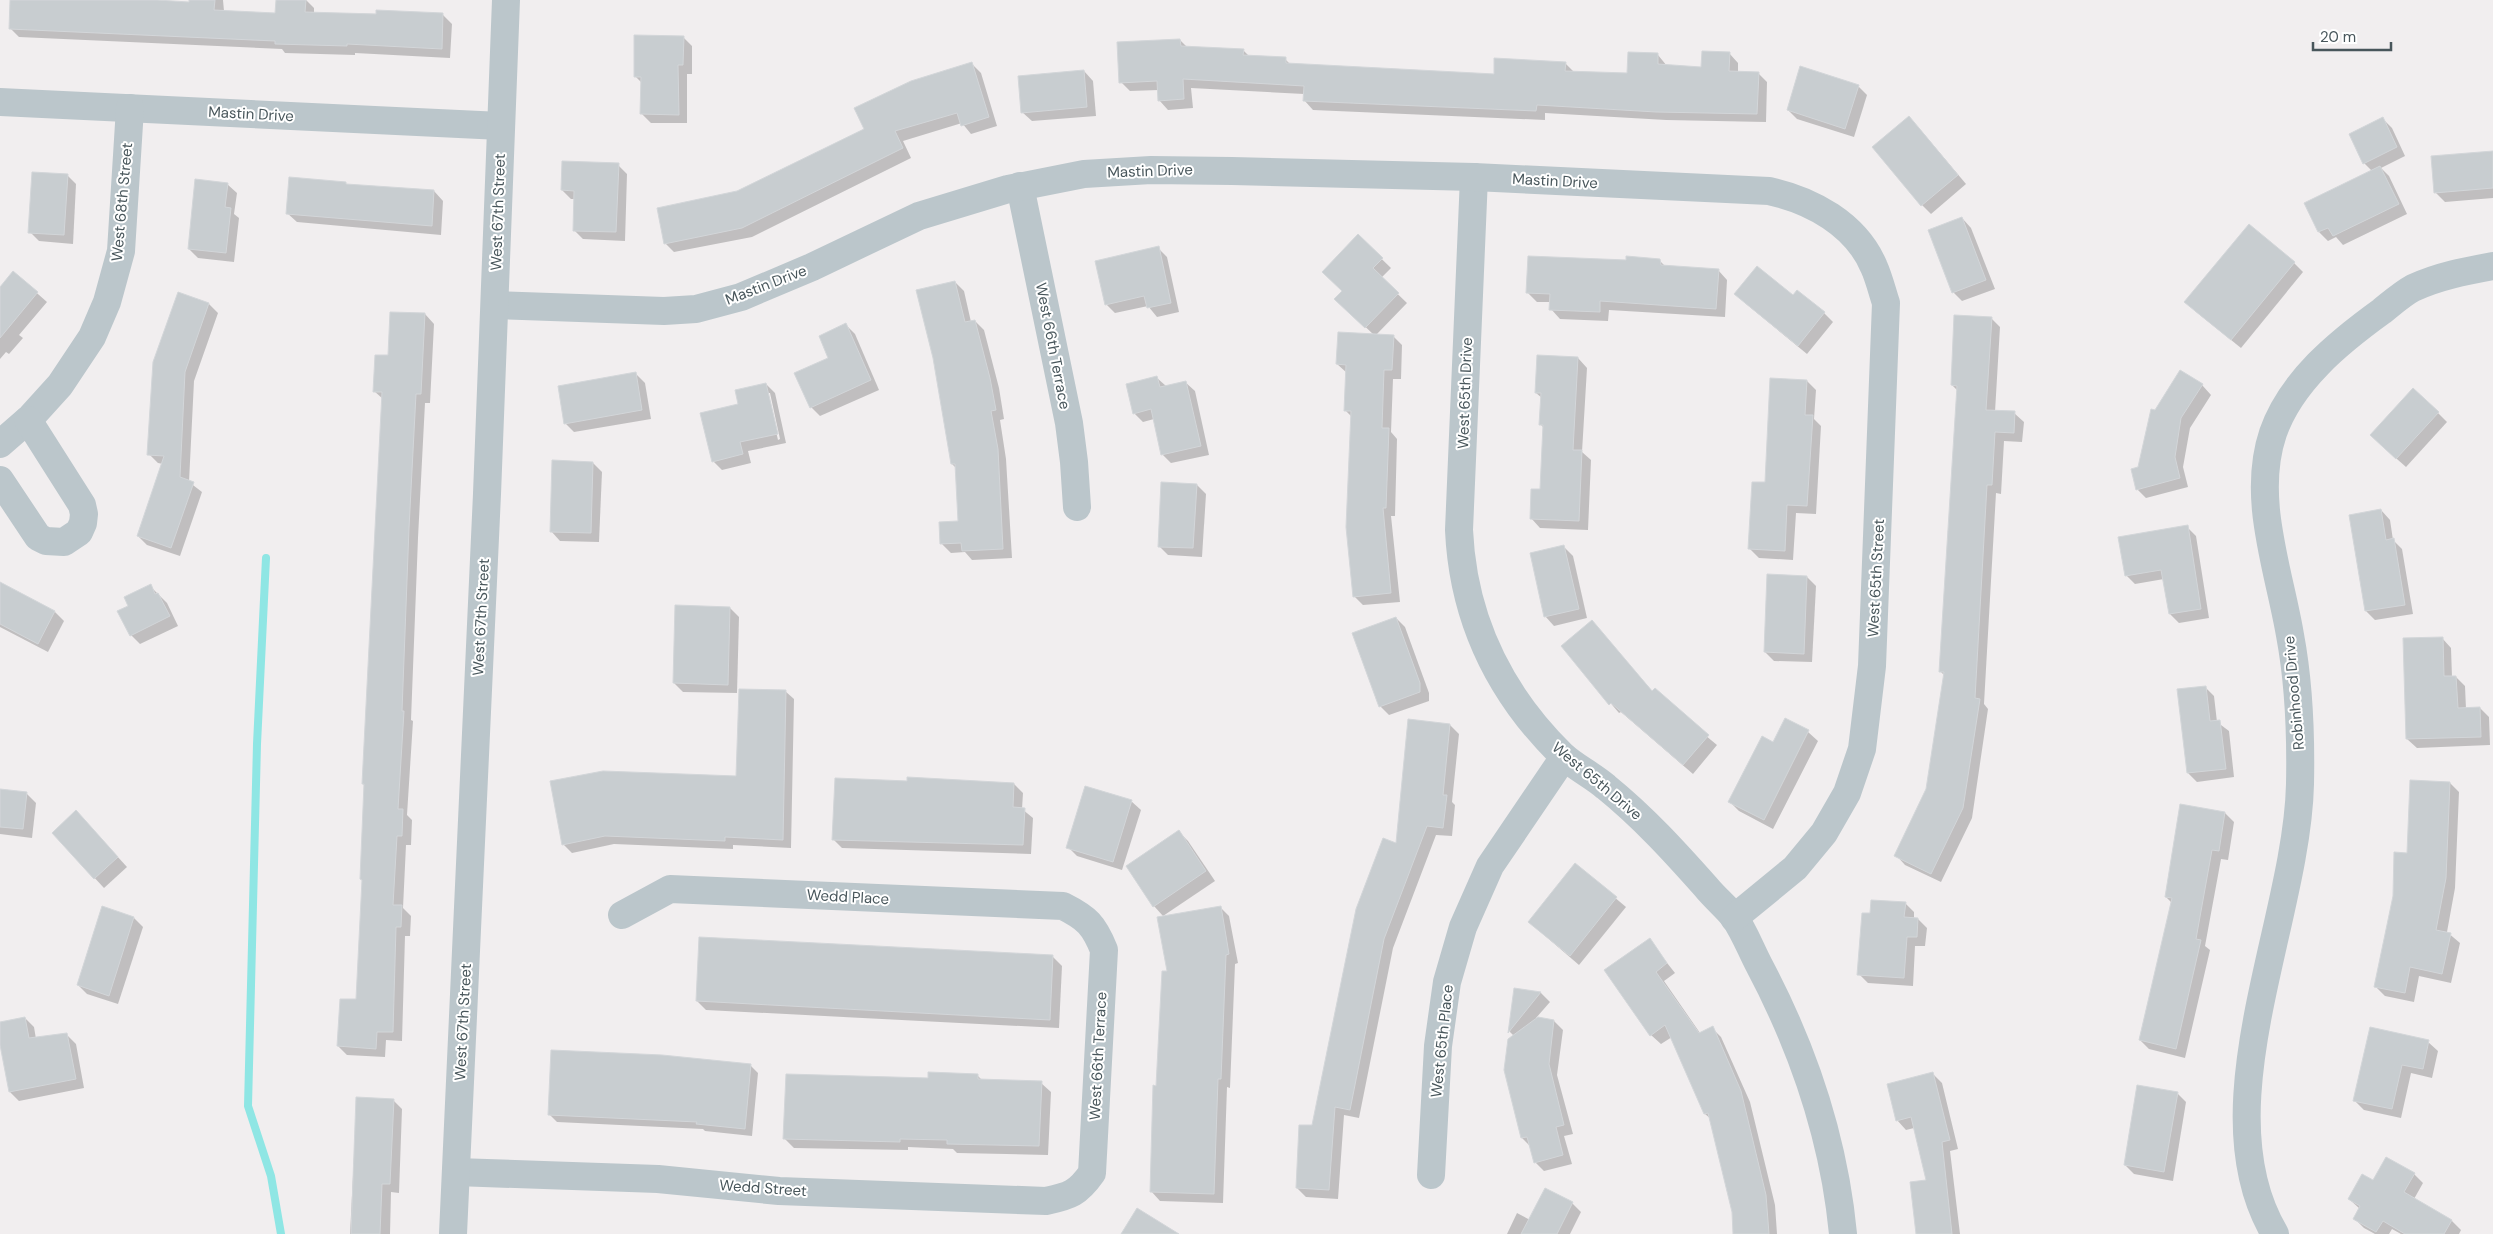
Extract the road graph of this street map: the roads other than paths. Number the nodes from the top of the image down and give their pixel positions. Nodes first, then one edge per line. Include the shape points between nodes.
1 (506, 0) edge
2 (0, 102) edge
3 (130, 108) junction
4 (501, 126) junction
5 (1474, 177) junction
6 (1020, 186) junction
7 (1825, 212) joint
8 (2493, 266) edge
9 (495, 305) junction
10 (28, 420) junction
11 (0, 444) edge
12 (0, 480) edge
13 (1077, 507) dead end
14 (1564, 756) junction
15 (622, 914) dead end
16 (1079, 914) joint
17 (1734, 918) junction
18 (456, 1172) junction
19 (1431, 1175) dead end
20 (1069, 1196) joint
21 (453, 1234) edge
22 (1843, 1234) edge
23 (2274, 1234) edge

1 - 4 street, West 67th Street
2 - 3 street, Mastin Drive
3 - 4 street, Mastin Drive
3 - 10 street, West 68th Street via 121,251 107,302 92,337 60,385
4 - 9 street, West 67th Street
5 - 6 street, Mastin Drive via 1151,170 1084,174
5 - 7 street, Mastin Drive via 1769,191 1792,196
5 - 14 street, West 65th Drive via 1460,554 1469,601 1496,670 1534,726
6 - 9 street, Mastin Drive via 920,216 741,297 696,308 664,311
6 - 13 street, West 66th Terrace via 1069,423
7 - 17 street, West 65th Street via 1856,237 1873,265 1886,303 1872,666 1862,749 1847,793 1824,833 1795,868
8 - 23 street, Robinhood Drive via 2454,273 2411,289 2322,359 2293,395 2274,431 2264,470 2268,521 2293,656 2298,700 2300,785 2295,840 2249,1072 2246,1123 2250,1166 2267,1222
9 - 18 street, West 67th Street
10 - 11 street, West 68th Street
10 - 12 street via 82,505 83,523 79,532 64,542 46,541 38,536
14 - 17 street, West 65th Drive via 1605,786 1660,835
14 - 19 street, West 65th Place via 1490,866 1463,927 1447,982 1438,1046
15 - 16 street, Wedd Place via 670,889 1063,906
16 - 20 street, West 66th Terrace via 1096,930 1104,950 1092,1173 1082,1188
17 - 22 street, West 65th Drive via 1778,1001 1807,1068 1828,1142
18 - 20 street, Wedd Street via 658,1179 779,1191 1046,1201
18 - 21 street, West 67th Street

